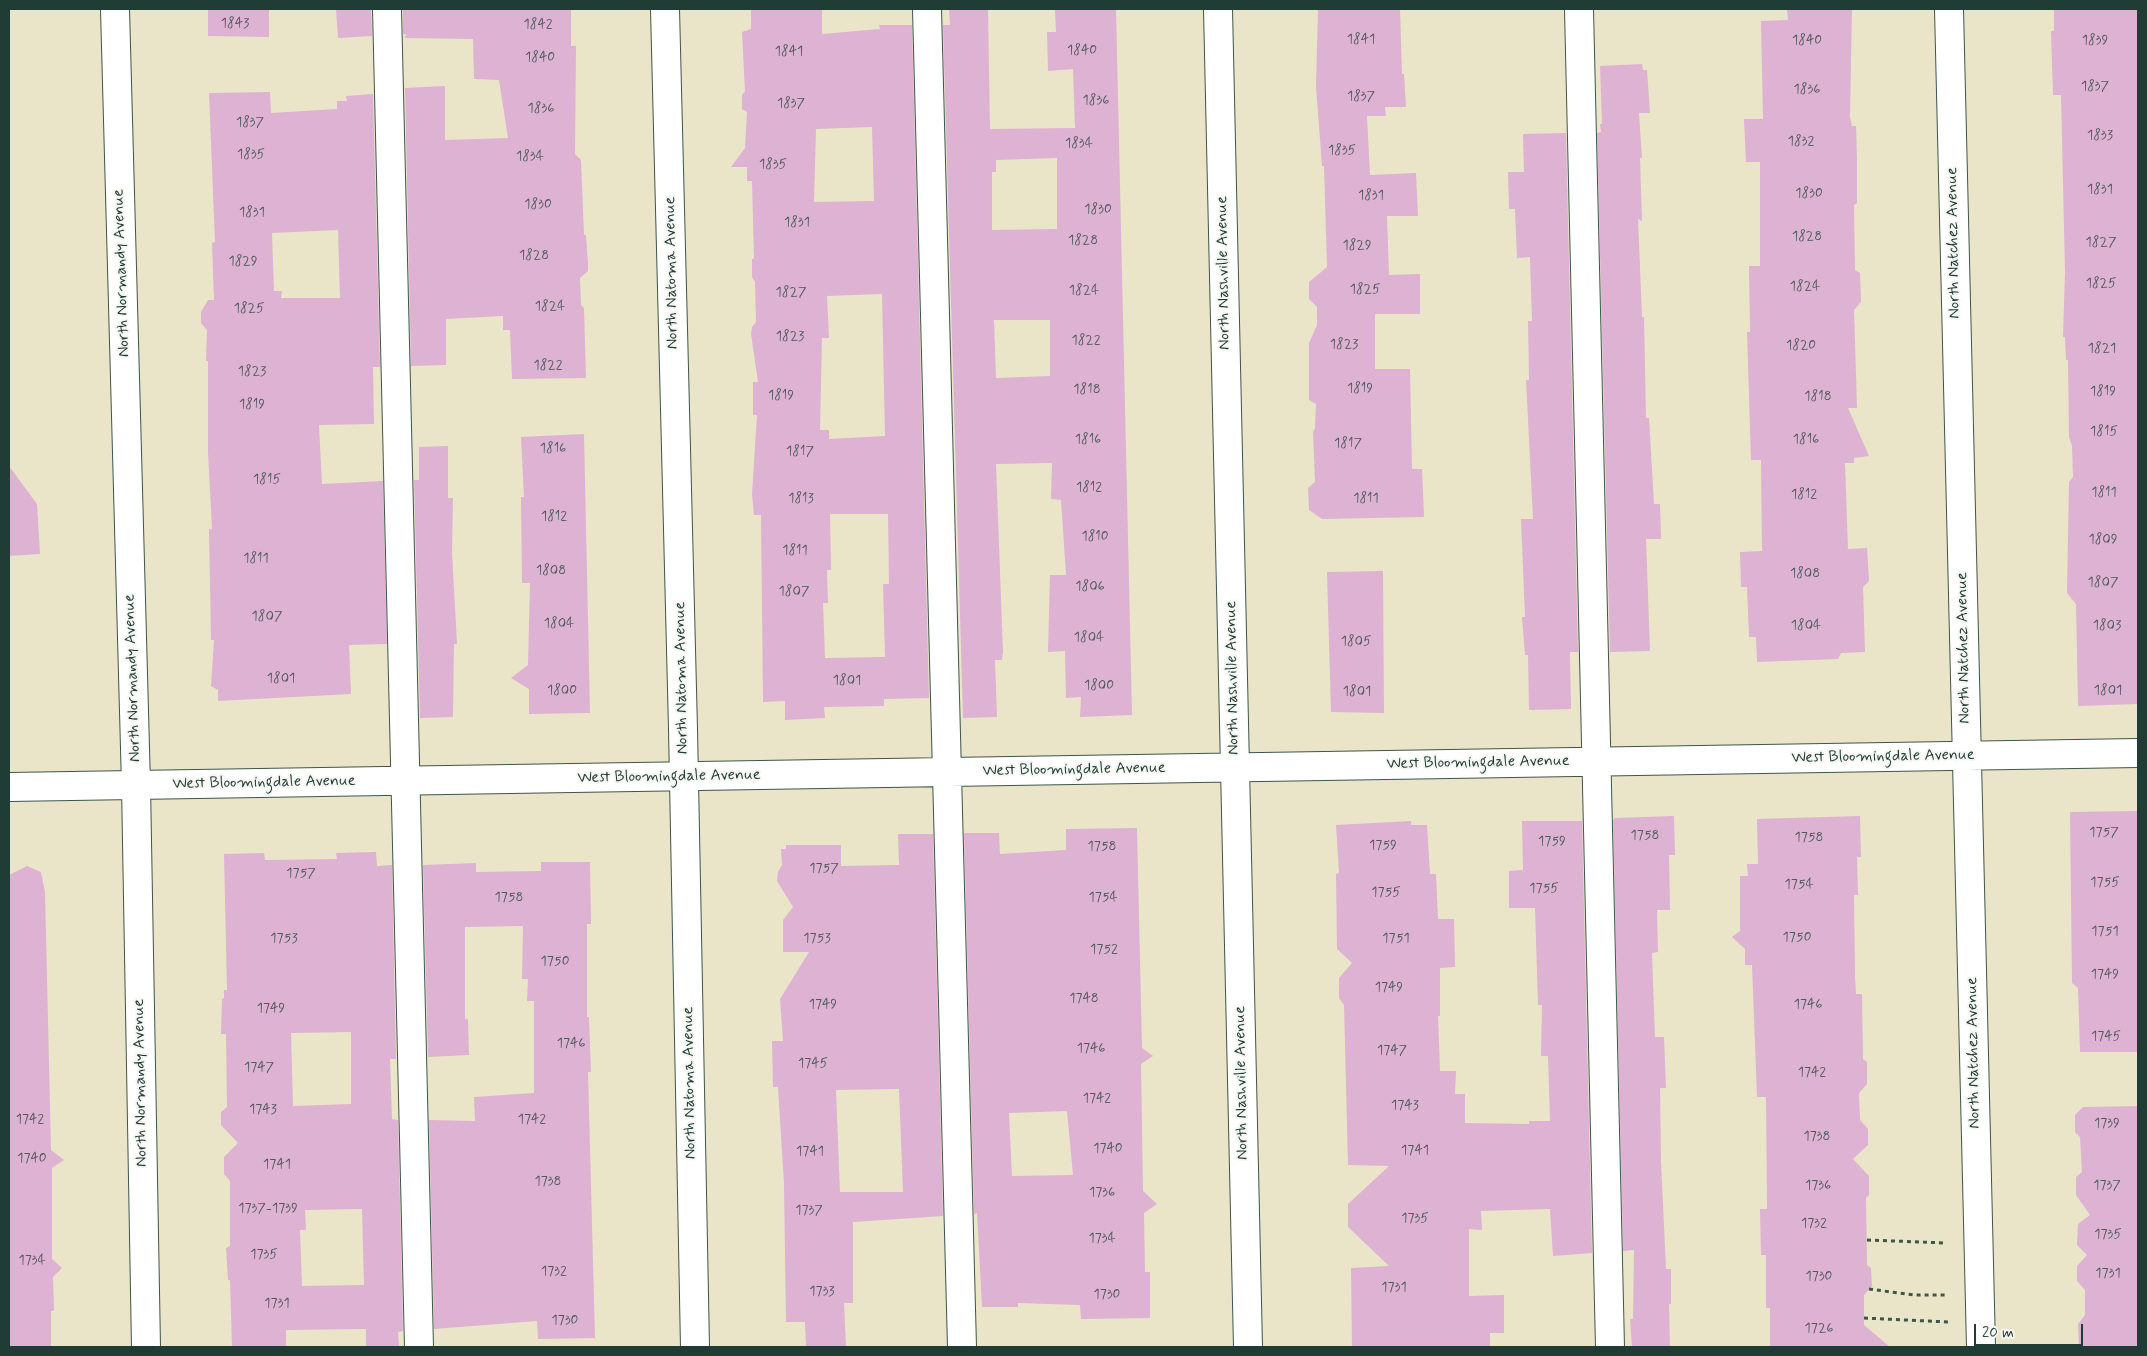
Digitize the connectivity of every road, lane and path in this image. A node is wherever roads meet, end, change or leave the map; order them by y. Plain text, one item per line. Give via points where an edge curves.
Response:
1 (115, 9) edge
2 (387, 9) edge
3 (665, 9) edge
4 (928, 9) edge
5 (1218, 9) edge
6 (1579, 9) edge
7 (1949, 9) edge
8 (2138, 753) edge
9 (1967, 756) junction
10 (1597, 762) junction
11 (1235, 767) junction
12 (947, 772) junction
13 (684, 776) junction
14 (406, 781) junction
15 (136, 785) junction
16 (9, 787) edge
17 (1867, 1240) dead end
18 (1978, 1244) junction
19 (1869, 1289) dead end
20 (1948, 1295) dead end
21 (1864, 1318) dead end
22 (1980, 1334) edge
23 (146, 1347) edge
24 (419, 1347) edge
25 (695, 1347) edge
26 (962, 1347) edge
27 (1248, 1347) edge
28 (1610, 1347) edge

1 - 15 street, North Normandy Avenue
2 - 14 street
3 - 13 street, North Natoma Avenue
4 - 12 street
5 - 11 street, North Nashville Avenue
6 - 10 street
7 - 9 street, North Natchez Avenue
8 - 9 street, West Bloomingdale Avenue
9 - 10 street, West Bloomingdale Avenue
9 - 18 street, North Natchez Avenue
10 - 11 street, West Bloomingdale Avenue
10 - 28 street
11 - 12 street, West Bloomingdale Avenue
11 - 27 street, North Nashville Avenue
12 - 13 street, West Bloomingdale Avenue
12 - 26 street
13 - 14 street, West Bloomingdale Avenue
13 - 25 street, North Natoma Avenue
14 - 15 street, West Bloomingdale Avenue
14 - 24 street
15 - 16 street, West Bloomingdale Avenue
15 - 23 street, North Normandy Avenue
17 - 18 path
18 - 22 street, North Natchez Avenue
19 - 20 path via 1914,1295
21 - 22 path via 1914,1322

